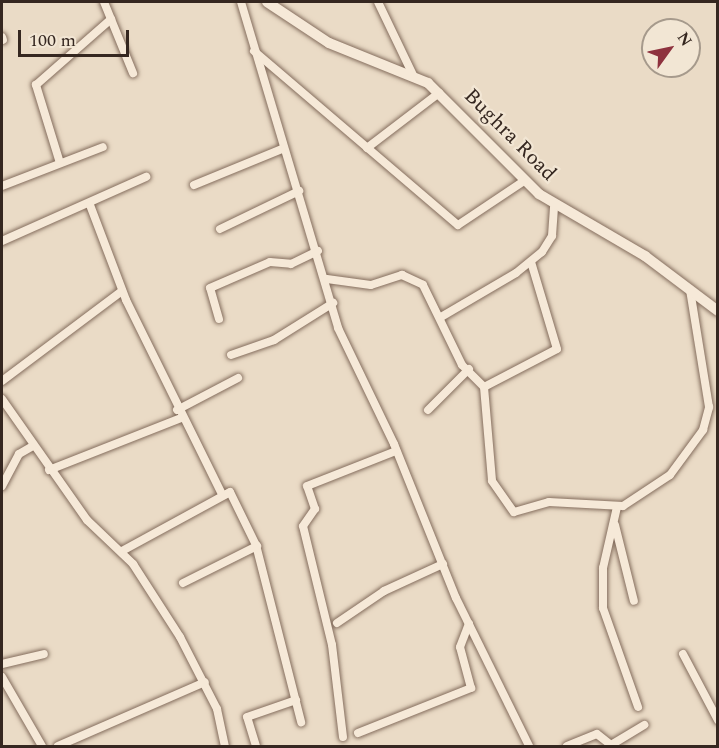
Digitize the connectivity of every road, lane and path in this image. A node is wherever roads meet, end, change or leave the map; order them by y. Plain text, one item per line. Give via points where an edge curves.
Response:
1 (104, 2) edge
2 (241, 2) edge
3 (267, 2) edge
4 (378, 2) edge
5 (111, 19) junction
6 (254, 50) junction
7 (133, 73) dead end
8 (413, 75) junction
9 (439, 93) junction
10 (104, 147) dead end
11 (284, 148) junction
12 (368, 148) junction
13 (60, 163) junction
14 (146, 177) dead end
15 (524, 181) junction
16 (194, 184) dead end
17 (2, 186) edge
18 (298, 191) junction
19 (90, 205) junction
20 (554, 205) junction
21 (220, 229) dead end
22 (2, 241) edge
23 (318, 251) junction
24 (531, 262) junction
25 (327, 279) junction
26 (689, 287) junction
27 (122, 291) junction
28 (333, 303) junction
29 (717, 311) edge
30 (441, 317) junction
31 (219, 319) dead end
32 (231, 356) dead end
33 (469, 369) junction
34 (238, 378) dead end
35 (2, 381) edge
36 (484, 387) junction
37 (2, 399) edge
38 (428, 410) dead end
39 (179, 414) junction
40 (32, 447) junction
41 (396, 451) junction
42 (49, 470) junction
43 (2, 486) edge
44 (222, 494) junction
45 (617, 507) junction
46 (615, 524) junction
47 (257, 546) junction
48 (122, 551) junction
49 (442, 564) junction
50 (183, 583) dead end
51 (634, 601) dead end
52 (337, 623) dead end
53 (469, 624) junction
54 (44, 654) dead end
55 (683, 654) dead end
56 (2, 664) edge
57 (2, 677) edge
58 (205, 682) junction
59 (296, 700) junction
60 (639, 707) dead end
61 (717, 720) edge
62 (301, 722) dead end
63 (644, 725) dead end
64 (358, 733) dead end
65 (343, 737) dead end
66 (42, 747) edge
67 (58, 747) edge
68 (225, 747) edge
69 (256, 747) edge
70 (529, 747) edge
71 (567, 747) edge

1 - 5 street
2 - 6 street
3 - 8 street, Bughra Road via 329,43
4 - 8 street
5 - 7 street
5 - 13 street via 36,85
6 - 11 street
6 - 12 street
8 - 9 street, Bughra Road
9 - 12 street
9 - 15 street, Bughra Road
10 - 13 street
11 - 16 street
11 - 18 street
12 - 15 street via 458,225
13 - 17 street
14 - 19 street
15 - 20 street, Bughra Road
18 - 21 street
18 - 23 street
19 - 22 street
19 - 27 street
20 - 24 street via 552,236
20 - 26 street, Bughra Road
23 - 25 street
23 - 31 street via 291,264 270,262 210,288
24 - 30 street
24 - 36 street via 557,349
25 - 28 street
25 - 30 street via 370,285 408,276 423,285
26 - 29 street, Bughra Road
26 - 45 street via 699,362 709,384 708,420 658,487
27 - 35 street
27 - 39 street
28 - 32 street via 274,340
28 - 41 street via 338,328
30 - 33 street
33 - 36 street
33 - 38 street
34 - 39 street
36 - 45 street via 492,481 511,511 549,502 586,507 608,501
37 - 40 street
39 - 42 street
39 - 44 street
40 - 42 street
40 - 43 street via 19,454
41 - 49 street
41 - 65 street via 307,486 315,509 303,526 332,645
42 - 48 street via 97,532
44 - 47 street via 232,494
44 - 48 street
45 - 46 street
46 - 51 street
46 - 60 street via 603,568 603,608
47 - 50 street
47 - 59 street
48 - 58 street
49 - 52 street via 384,591
49 - 53 street
53 - 64 street via 460,647 471,688
53 - 70 street
54 - 56 street
55 - 61 street
57 - 66 street
58 - 67 street
58 - 68 street
59 - 62 street
59 - 69 street via 247,717
63 - 71 street via 611,745 597,734

